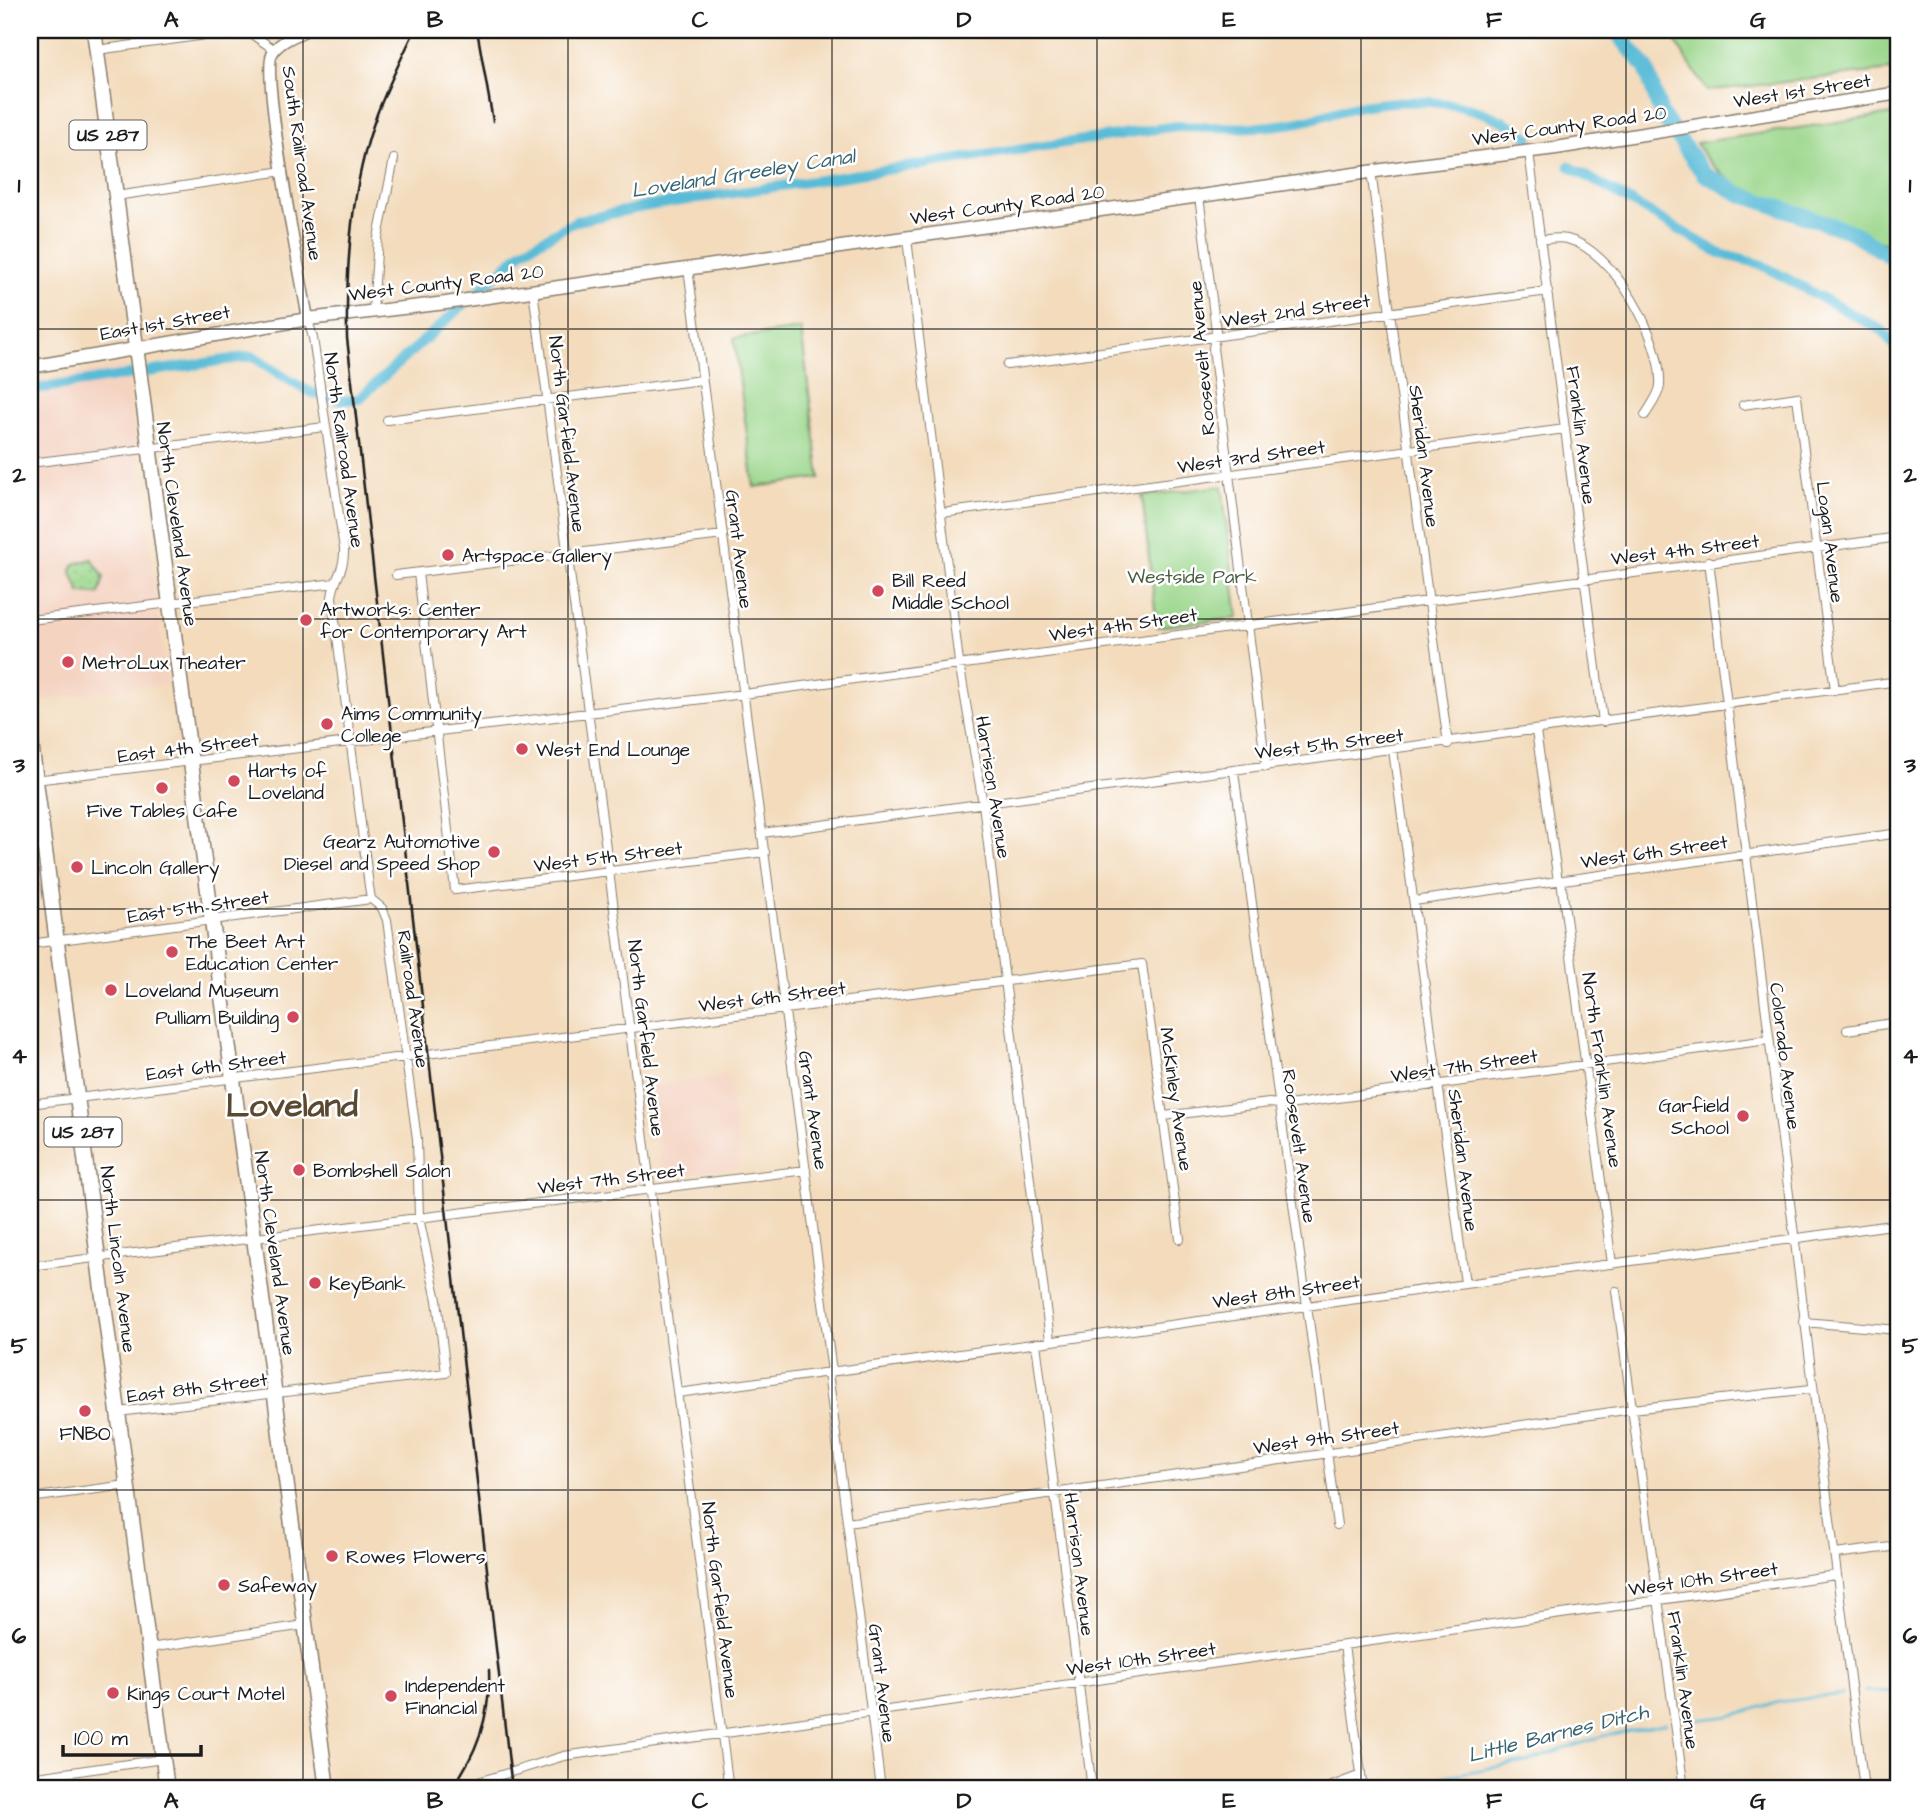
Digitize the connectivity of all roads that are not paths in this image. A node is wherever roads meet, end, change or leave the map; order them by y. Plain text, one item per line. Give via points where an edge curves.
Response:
1 (94, 30) edge
2 (307, 30) edge
3 (97, 50) junction
4 (275, 50) junction
5 (1899, 93) edge
6 (1712, 124) joint
7 (1529, 152) junction
8 (394, 159) dead end
9 (1371, 171) junction
10 (283, 172) junction
11 (116, 196) junction
12 (1199, 196) junction
13 (907, 239) junction
14 (1540, 240) junction
15 (688, 268) junction
16 (533, 290) junction
17 (1548, 291) junction
18 (373, 312) junction
19 (1390, 313) junction
20 (308, 319) junction
21 (1215, 337) junction
22 (136, 346) junction
23 (1007, 365) dead end
24 (30, 367) edge
25 (702, 380) junction
26 (548, 400) junction
27 (1743, 405) dead end
28 (1645, 415) dead end
29 (387, 420) dead end
30 (325, 427) junction
31 (1565, 429) junction
32 (148, 449) junction
33 (1408, 451) junction
34 (30, 463) edge
35 (1227, 475) junction
36 (942, 513) junction
37 (723, 535) junction
38 (1899, 537) edge
39 (1816, 548) junction
40 (568, 555) junction
41 (1709, 561) junction
42 (418, 573) junction
43 (396, 575) dead end
44 (1585, 578) junction
45 (335, 583) junction
46 (1428, 598) junction
47 (170, 603) junction
48 (30, 620) edge
49 (1247, 623) junction
50 (959, 662) junction
51 (1899, 681) edge
52 (1835, 691) junction
53 (744, 694) junction
54 (1728, 706) junction
55 (589, 713) junction
56 (1603, 722) junction
57 (1536, 731) junction
58 (438, 732) junction
59 (30, 735) edge
60 (351, 742) junction
61 (1448, 744) junction
62 (1394, 750) junction
63 (191, 763) junction
64 (1266, 767) junction
65 (1234, 772) junction
66 (33, 781) edge
67 (983, 804) junction
68 (762, 833) junction
69 (1899, 833) edge
70 (765, 852) junction
71 (1745, 853) junction
72 (610, 872) junction
73 (1560, 881) junction
74 (371, 899) junction
75 (1414, 901) junction
76 (212, 920) junction
77 (58, 941) junction
78 (30, 944) edge
79 (1142, 964) joint
80 (1004, 981) junction
81 (785, 1011) junction
82 (1899, 1022) edge
83 (631, 1030) junction
84 (1847, 1030) dead end
85 (1768, 1040) junction
86 (406, 1058) junction
87 (1586, 1065) junction
88 (233, 1079) junction
89 (1438, 1084) junction
90 (78, 1098) junction
91 (1278, 1103) junction
92 (30, 1104) edge
93 (1164, 1116) junction
94 (806, 1170) junction
95 (652, 1189) junction
96 (419, 1218) junction
97 (1899, 1224) edge
98 (254, 1238) junction
99 (1180, 1239) dead end
100 (1794, 1239) junction
101 (100, 1257) junction
102 (1612, 1264) junction
103 (30, 1266) edge
104 (1465, 1283) junction
105 (1616, 1291) dead end
106 (1305, 1304) junction
107 (1804, 1321) junction
108 (1899, 1330) edge
109 (1051, 1340) junction
110 (1036, 1343) junction
111 (830, 1372) junction
112 (1811, 1389) junction
113 (275, 1393) junction
114 (678, 1393) junction
115 (1632, 1409) junction
116 (118, 1412) junction
117 (1326, 1453) junction
118 (127, 1485) junction
119 (1056, 1491) junction
120 (30, 1498) edge
121 (846, 1523) junction
122 (1337, 1525) dead end
123 (1899, 1546) edge
124 (1835, 1554) junction
125 (1836, 1575) junction
126 (1657, 1601) junction
127 (305, 1625) junction
128 (1344, 1645) junction
129 (149, 1648) junction
130 (1079, 1683) junction
131 (871, 1712) junction
132 (722, 1734) junction
133 (163, 1759) junction
134 (1361, 1775) junction
135 (30, 1778) edge
136 (466, 1788) edge
137 (167, 1789) edge
138 (327, 1789) edge
139 (455, 1789) edge
140 (729, 1789) edge
141 (881, 1789) edge
142 (1092, 1789) edge
143 (1324, 1789) edge
144 (1363, 1789) edge
145 (1684, 1789) edge
146 (1861, 1789) edge

1 - 3 highway, US 287
2 - 4 street, South Railroad Avenue
3 - 4 street via 235,31 250,33
3 - 11 highway, US 287
4 - 10 street, South Railroad Avenue via 269,63
5 - 6 main road, West 1st Street
6 - 7 main road, West County Road 20
7 - 9 main road, West County Road 20
7 - 14 street, Franklin Avenue
8 - 18 street via 378,238
9 - 12 main road, West County Road 20
9 - 19 street, Sheridan Avenue
10 - 11 street
10 - 20 street, South Railroad Avenue
11 - 22 highway, US 287
12 - 13 main road, West County Road 20
12 - 21 street, Roosevelt Avenue
13 - 15 main road, West County Road 20
13 - 36 street, Harrison Avenue
14 - 17 street, Franklin Avenue
14 - 28 street via 1567,239 1582,246 1627,290 1655,346 1660,388
15 - 16 main road, West County Road 20
15 - 25 street, Grant Avenue
16 - 18 main road, West County Road 20
16 - 26 street, North Garfield Avenue
17 - 19 street, West 2nd Street
17 - 31 street, Franklin Avenue
18 - 20 main road, West County Road 20
19 - 21 street, West 2nd Street
19 - 33 street, Sheridan Avenue
20 - 22 main road, East 1st Street
20 - 30 street, North Railroad Avenue
21 - 23 street, West 2nd Street
21 - 35 street, Roosevelt Avenue
22 - 24 main road, East 1st Street
22 - 32 highway, North Cleveland Avenue / US 287
25 - 26 street
25 - 37 street, Grant Avenue
26 - 29 street
26 - 40 street, North Garfield Avenue
27 - 39 street, Logan Avenue via 1797,397
30 - 32 street
30 - 45 street, North Railroad Avenue via 345,563
31 - 33 street, West 3rd Street
31 - 44 street, Franklin Avenue
32 - 34 street
32 - 47 highway, North Cleveland Avenue / US 287
33 - 35 street, West 3rd Street
33 - 46 street, Sheridan Avenue
35 - 36 street, West 3rd Street
35 - 49 street, Roosevelt Avenue
36 - 50 street, Harrison Avenue
37 - 40 street
37 - 53 street, Grant Avenue
38 - 39 street, West 4th Street
39 - 41 street, West 4th Street
39 - 52 street, Logan Avenue
40 - 42 street
40 - 55 street, North Garfield Avenue
41 - 44 street, West 4th Street
41 - 54 street, Colorado Avenue
42 - 43 street
42 - 58 street
44 - 46 street, West 4th Street
44 - 56 street, Franklin Avenue
45 - 47 street
45 - 60 street, Railroad Avenue via 332,597
46 - 49 street, West 4th Street
46 - 61 street, Sheridan Avenue
47 - 48 street
47 - 63 highway, North Cleveland Avenue / US 287
49 - 50 street, West 4th Street
49 - 64 street, Roosevelt Avenue
50 - 53 street, West 4th Street
50 - 67 street, Harrison Avenue
51 - 52 street, West 5th Street
52 - 54 street, West 5th Street
53 - 55 street, West 4th Street
53 - 68 street, Grant Avenue
54 - 56 street, West 5th Street
54 - 71 street, Colorado Avenue
55 - 58 street, West 4th Street
55 - 72 street, North Garfield Avenue
56 - 57 street, West 5th Street
57 - 61 street, West 5th Street
57 - 73 street, North Franklin Avenue
58 - 60 street, West 4th Street
58 - 72 street, West 5th Street via 455,890
59 - 66 highway, North Lincoln Avenue / US 287
60 - 63 street, East 4th Street
60 - 74 street, Railroad Avenue
61 - 62 street, West 5th Street
62 - 64 street, West 5th Street
62 - 75 street, Sheridan Avenue
63 - 66 street, East 4th Street
63 - 76 highway, North Cleveland Avenue / US 287
64 - 65 street, West 5th Street
65 - 67 street, West 5th Street
65 - 91 street, Roosevelt Avenue
66 - 77 highway, North Lincoln Avenue / US 287
67 - 68 street, West 5th Street
67 - 80 street, Harrison Avenue
68 - 70 street, Grant Avenue
69 - 71 street, West 6th Street
70 - 72 street, West 5th Street
70 - 81 street, Grant Avenue
71 - 73 street, West 6th Street
71 - 85 street, Colorado Avenue
72 - 83 street, North Garfield Avenue
73 - 75 street, West 6th Street
73 - 87 street, North Franklin Avenue
74 - 76 street, East 5th Street
74 - 86 street, Railroad Avenue via 387,920
75 - 89 street, Sheridan Avenue
76 - 77 street, East 5th Street
76 - 88 highway, North Cleveland Avenue / US 287
77 - 78 street, East 5th Street
77 - 90 highway, North Lincoln Avenue / US 287
79 - 80 street, West 6th Street
79 - 93 street, McKinley Avenue
80 - 81 street, West 6th Street
80 - 109 street, Harrison Avenue
81 - 83 street, West 6th Street
81 - 94 street, Grant Avenue
82 - 84 street
83 - 86 street, West 6th Street
83 - 95 street, North Garfield Avenue
85 - 87 street, West 7th Street
85 - 100 street, Colorado Avenue
86 - 88 street, East 6th Street
86 - 96 street, Railroad Avenue via 417,1139
87 - 89 street, West 7th Street
87 - 102 street, North Franklin Avenue
88 - 90 street, East 6th Street
88 - 98 highway, North Cleveland Avenue / US 287
89 - 91 street, West 7th Street
89 - 104 street, Sheridan Avenue
90 - 92 street, East 6th Street
90 - 101 highway, North Lincoln Avenue / US 287
91 - 93 street, West 7th Street
91 - 106 street, Roosevelt Avenue
93 - 99 street, McKinley Avenue
94 - 95 street, West 7th Street
94 - 111 street, Grant Avenue
95 - 96 street, West 7th Street
95 - 114 street, North Garfield Avenue
96 - 98 street, West 7th Street
96 - 113 street, East 8th Street via 438,1300 446,1373
97 - 100 street, West 8th Street
98 - 101 street, West 7th Street
98 - 113 highway, North Cleveland Avenue / US 287
100 - 102 street, West 8th Street
100 - 107 street, Colorado Avenue
101 - 103 street, West 7th Street
101 - 116 highway, North Lincoln Avenue / US 287
102 - 104 street, West 8th Street
104 - 106 street, West 8th Street
105 - 115 street
106 - 109 street, West 8th Street
106 - 117 street, Roosevelt Avenue
107 - 108 street
107 - 112 street, Colorado Avenue
109 - 110 street, West 8th Street
110 - 111 street, West 8th Street
110 - 119 street, Harrison Avenue
111 - 114 street, West 8th Street
111 - 121 street, Grant Avenue
112 - 115 street, West 9th Street
112 - 124 street, Colorado Avenue
113 - 116 street, East 8th Street
113 - 127 highway, North Cleveland Avenue / US 287
114 - 132 street, North Garfield Avenue
115 - 117 street, West 9th Street
115 - 126 street, Franklin Avenue
116 - 118 highway, North Lincoln Avenue / US 287
117 - 119 street, West 9th Street
117 - 122 street, Roosevelt Avenue
118 - 120 street
118 - 129 highway, North Lincoln Avenue / US 287
119 - 121 street, West 9th Street
119 - 130 street, Harrison Avenue
121 - 131 street, Grant Avenue
123 - 124 street
124 - 125 street, Colorado Avenue
125 - 126 street, West 10th Street
125 - 146 street
126 - 128 street, West 10th Street
126 - 145 street, Franklin Avenue
127 - 129 street
127 - 138 highway, North Cleveland Avenue / US 287
128 - 130 street, West 10th Street
128 - 134 street
129 - 133 highway, North Lincoln Avenue / US 287
130 - 131 street, West 10th Street
130 - 142 street, Harrison Avenue
131 - 132 street, West 10th Street
131 - 141 street, Grant Avenue
132 - 136 street, West 10th Street via 565,1756
132 - 140 street, North Garfield Avenue
133 - 135 street
133 - 137 highway, North Lincoln Avenue / US 287
134 - 143 street
134 - 144 street
136 - 139 street, West 10th Street

